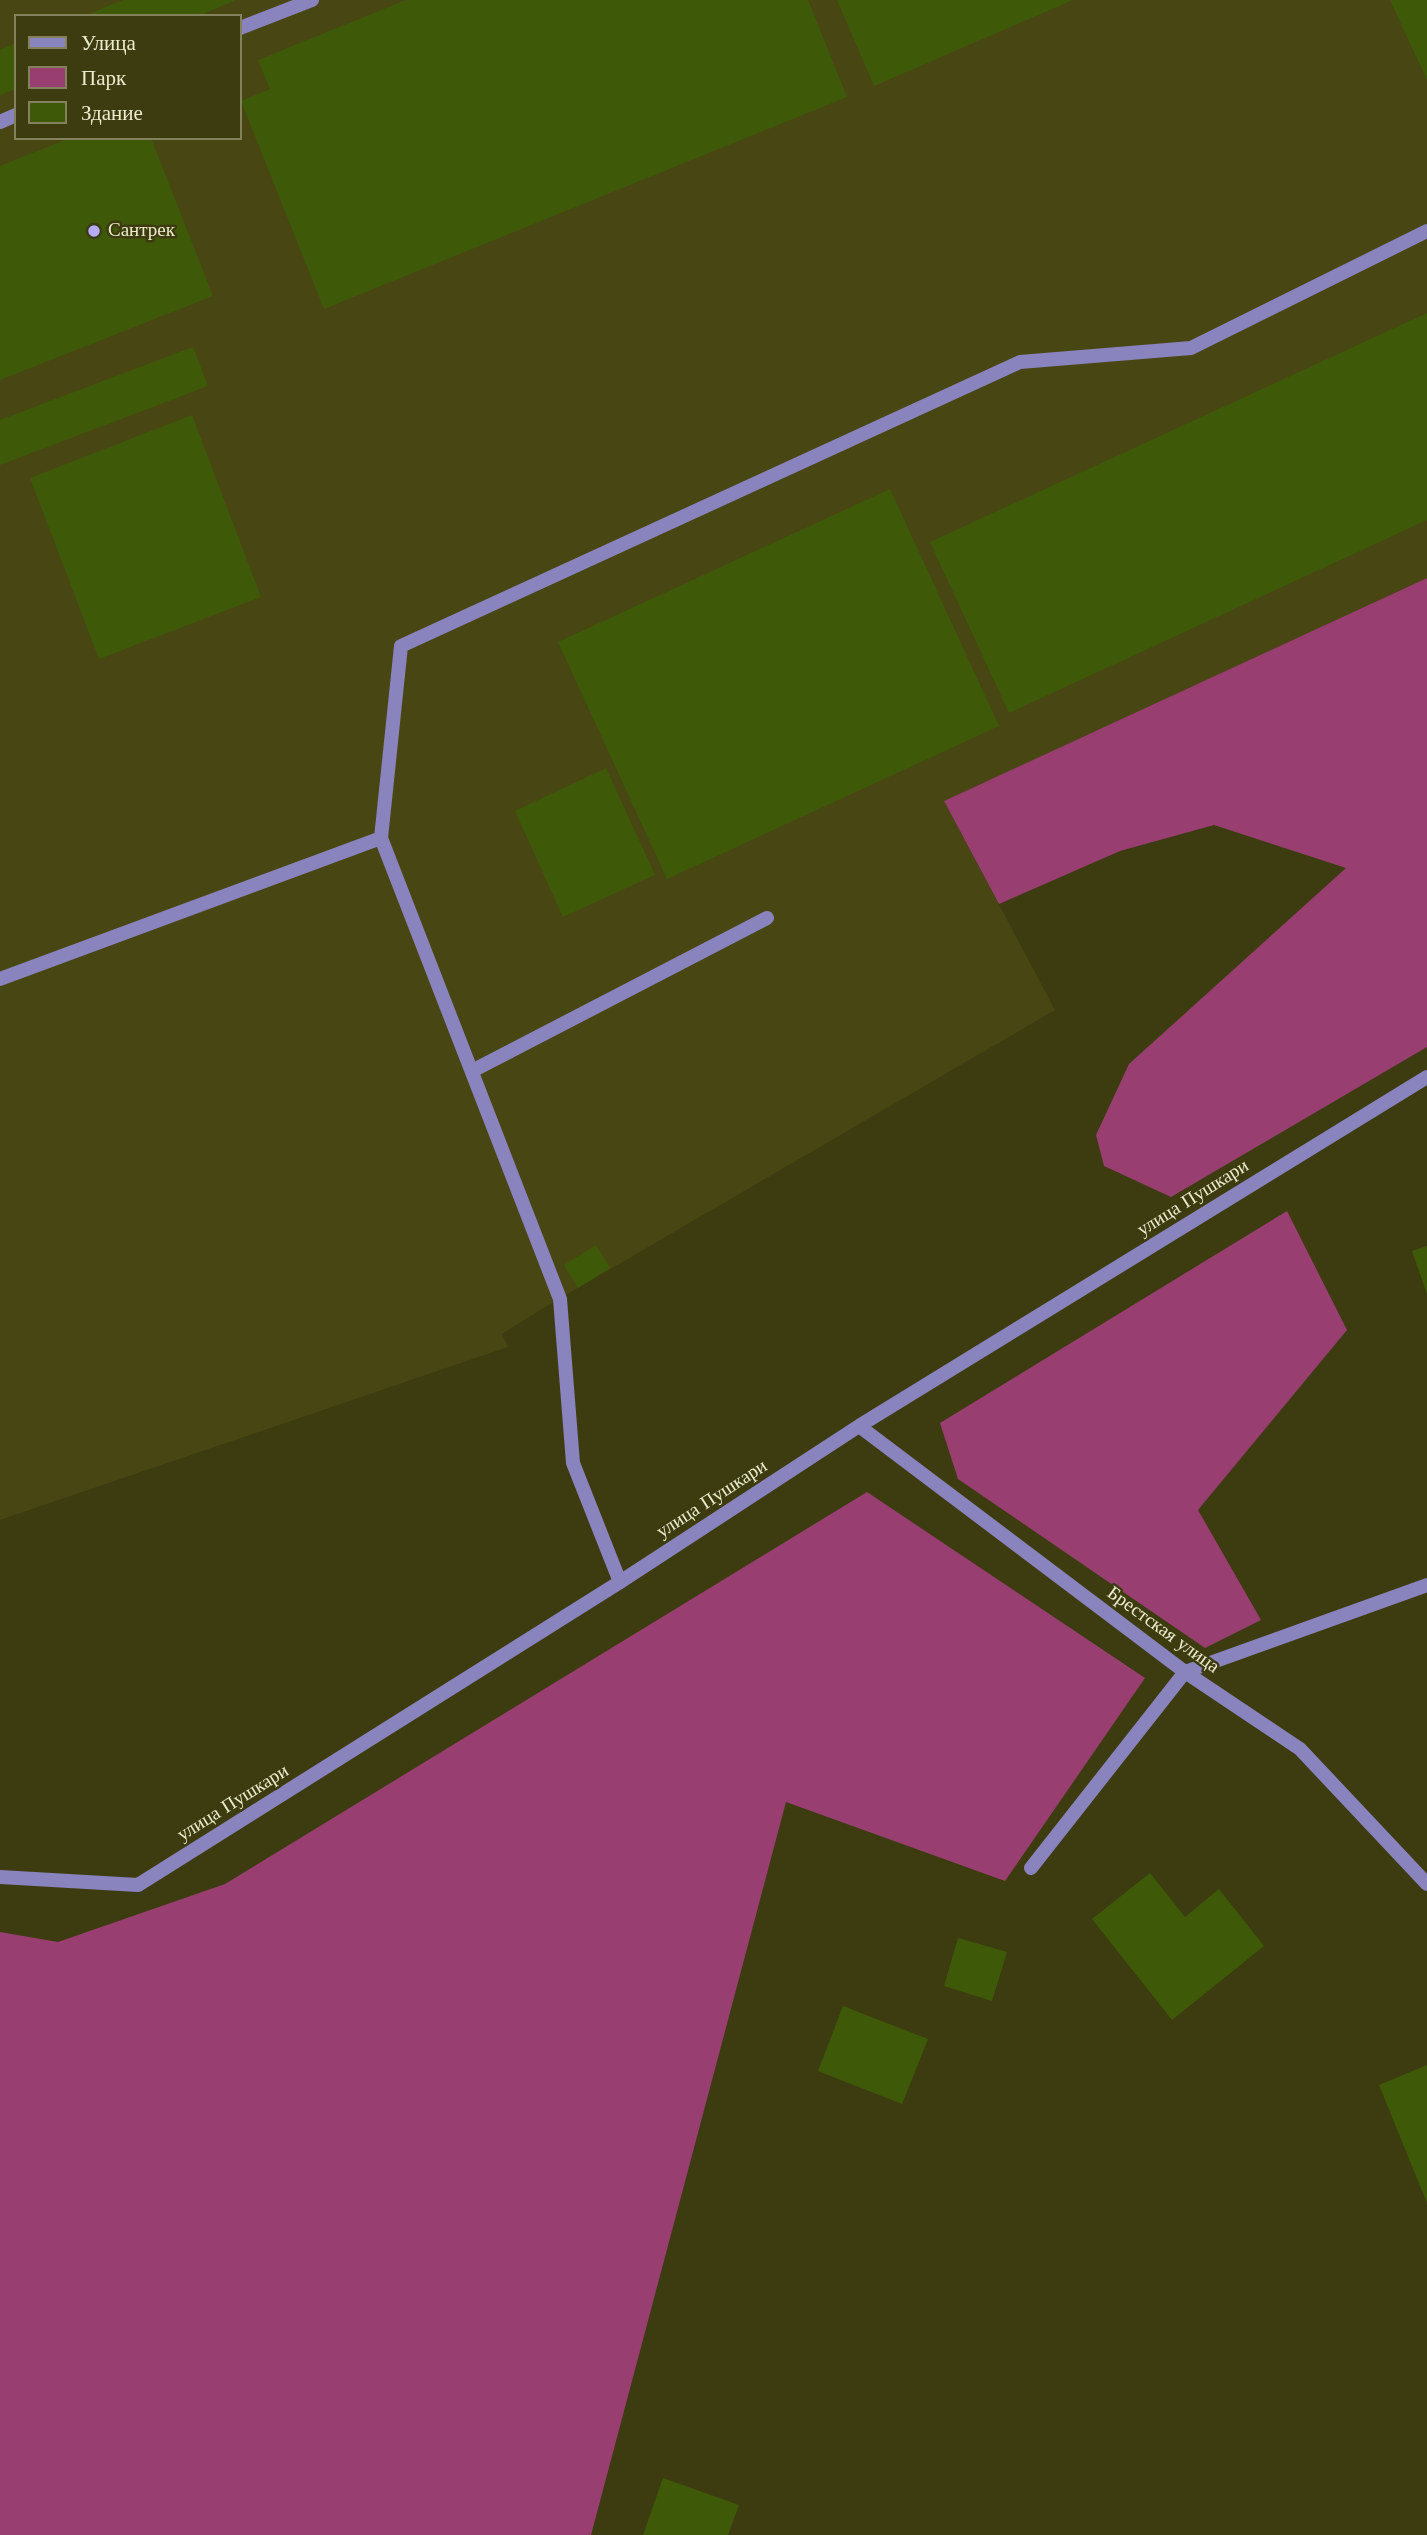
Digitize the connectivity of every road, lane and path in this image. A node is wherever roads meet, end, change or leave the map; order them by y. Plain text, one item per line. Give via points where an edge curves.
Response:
1 (312, 0) edge
2 (242, 27) edge
3 (1427, 231) edge
4 (381, 838) junction
5 (767, 918) dead end
6 (0, 979) edge
7 (472, 1071) junction
8 (1427, 1077) edge
9 (859, 1426) junction
10 (621, 1582) junction
11 (1427, 1586) edge
12 (1185, 1672) junction
13 (1031, 1868) dead end
14 (0, 1877) edge
15 (1427, 1884) edge

1 - 2 street
3 - 4 street via 1191,348 1020,362 401,646
4 - 6 street
4 - 7 street
5 - 7 street
7 - 10 street via 560,1299 573,1463
8 - 9 street, улица Пушкари
9 - 10 street, улица Пушкари
9 - 12 street, Брестская улица
10 - 14 street, улица Пушкари via 138,1885
11 - 12 street
12 - 13 street
12 - 15 street, Брестская улица via 1300,1749

